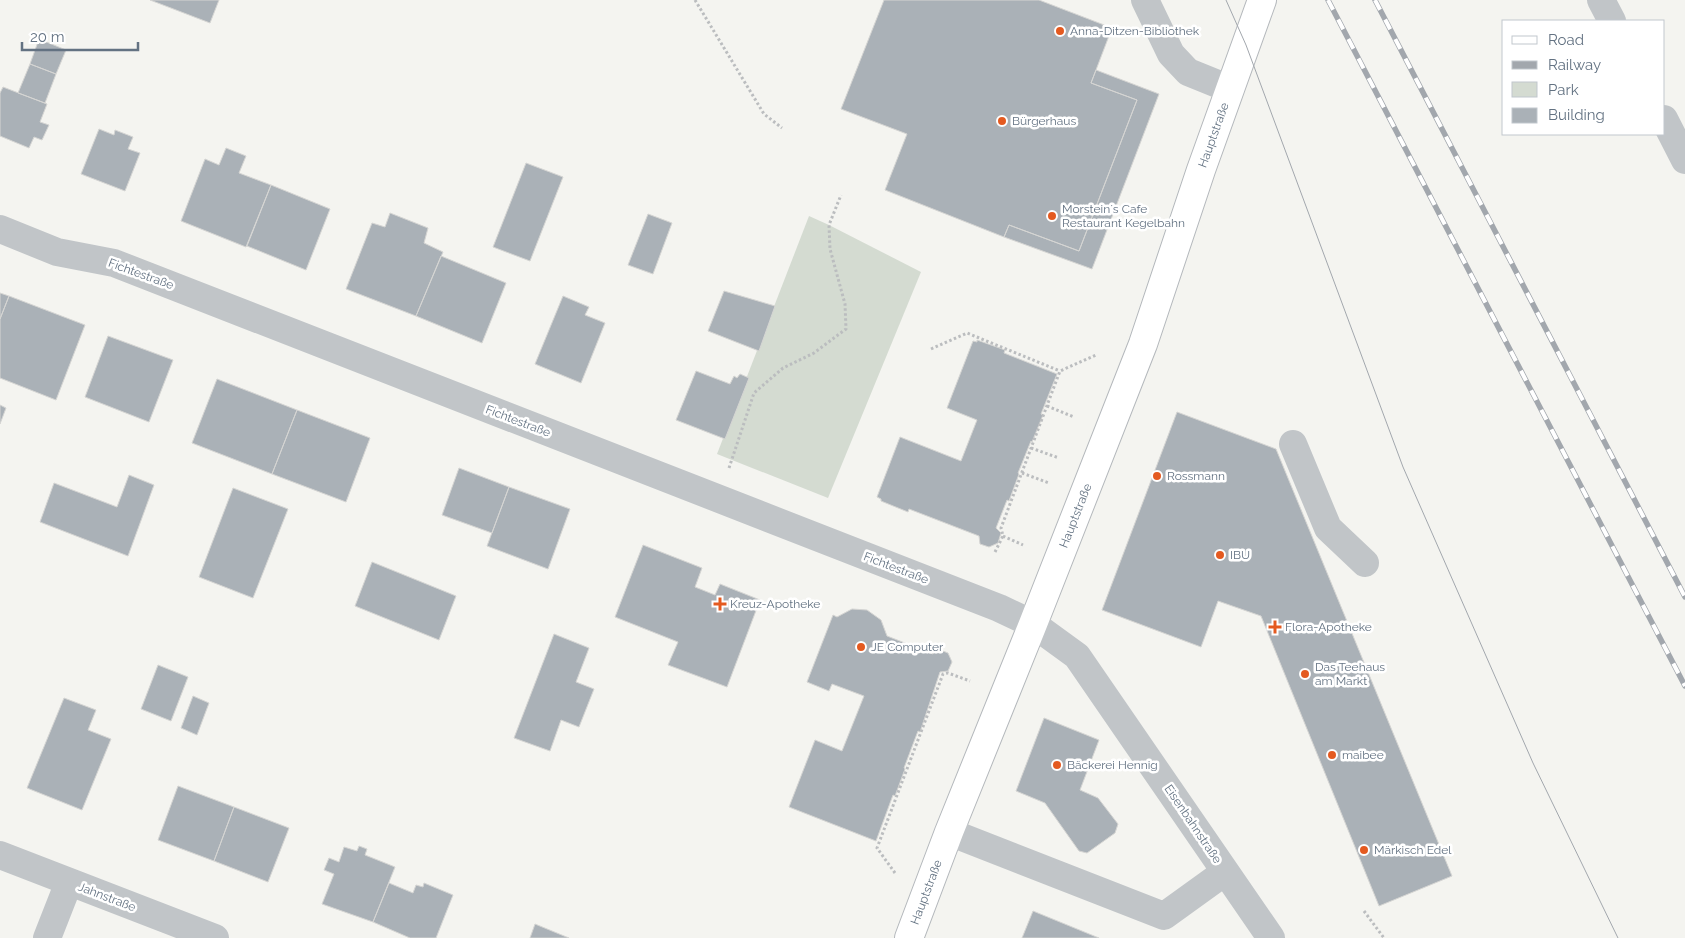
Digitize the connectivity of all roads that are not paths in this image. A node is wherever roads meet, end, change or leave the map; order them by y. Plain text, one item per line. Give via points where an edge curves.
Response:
1 (1145, 0) edge
2 (1262, 0) edge
3 (1601, 0) edge
4 (1611, 20) edge
5 (1230, 89) junction
6 (1665, 121) edge
7 (1685, 160) edge
8 (0, 229) edge
9 (1293, 444) dead end
10 (1364, 563) dead end
11 (1033, 624) junction
12 (949, 832) junction
13 (0, 855) edge
14 (1226, 872) junction
15 (69, 882) junction
16 (47, 938) edge
17 (215, 938) edge
18 (909, 938) edge
19 (1271, 938) edge

1 - 5 street via 1171,54 1188,72
2 - 5 main road, Hauptstraße
3 - 4 street
5 - 11 main road, Hauptstraße via 1143,344
6 - 7 street
8 - 11 street, Fichtestraße via 57,252 114,263
9 - 10 street via 1328,528
11 - 12 main road, Hauptstraße
11 - 14 street, Eisenbahnstraße via 1077,656
12 - 14 street via 1164,916
12 - 18 main road, Hauptstraße
13 - 15 street, Jahnstraße
14 - 19 street, Eisenbahnstraße
15 - 16 street
15 - 17 street, Jahnstraße

